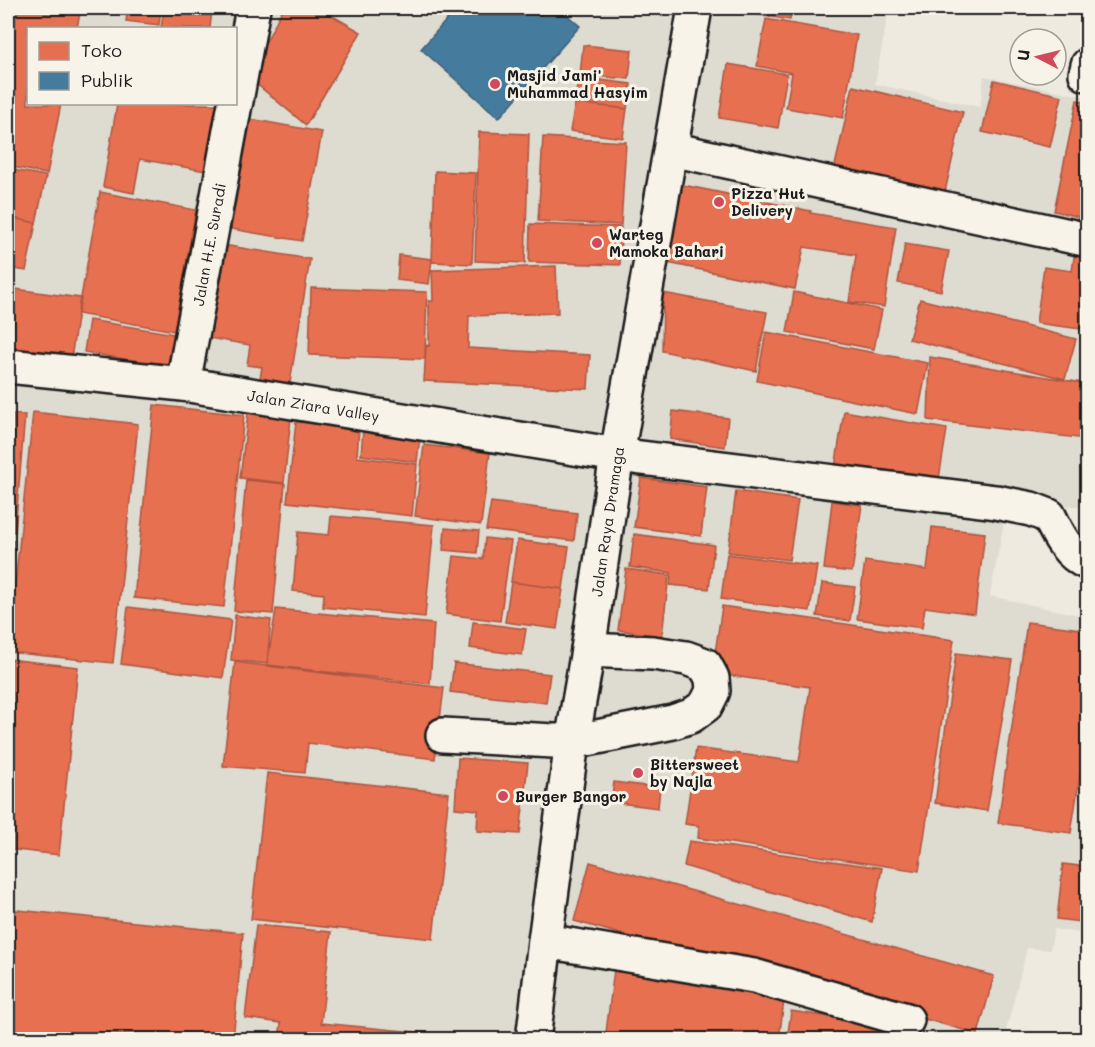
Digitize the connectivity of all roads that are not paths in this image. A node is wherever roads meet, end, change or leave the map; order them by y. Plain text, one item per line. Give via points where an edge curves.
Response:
1 (253, 8) edge
2 (695, 8) edge
3 (237, 92) edge
4 (234, 105) edge
5 (671, 149) junction
6 (1088, 240) edge
7 (8, 366) edge
8 (183, 384) junction
9 (617, 455) junction
10 (1088, 564) edge
11 (588, 650) junction
12 (443, 735) dead end
13 (572, 742) junction
14 (545, 941) junction
15 (907, 1020) dead end
16 (533, 1040) edge

1 - 3 main road, Jalan H.E. Suradi
2 - 5 main road, Jalan Raya Dramaga
4 - 8 main road, Jalan H.E. Suradi
5 - 6 main road
5 - 9 main road, Jalan Raya Dramaga
7 - 8 main road, Jalan Ziara Valley
8 - 9 main road, Jalan Ziara Valley
9 - 10 main road, Jalan Ziara Valley via 1031,509 1048,516 1077,559
9 - 11 main road, Jalan Raya Dramaga
11 - 13 main road, Jalan Raya Dramaga
11 - 13 main road via 686,658 705,665 712,678 712,691 706,705 691,717
12 - 13 main road
13 - 14 main road, Jalan Raya Dramaga
14 - 15 main road via 754,976
14 - 16 main road, Jalan Raya Dramaga

